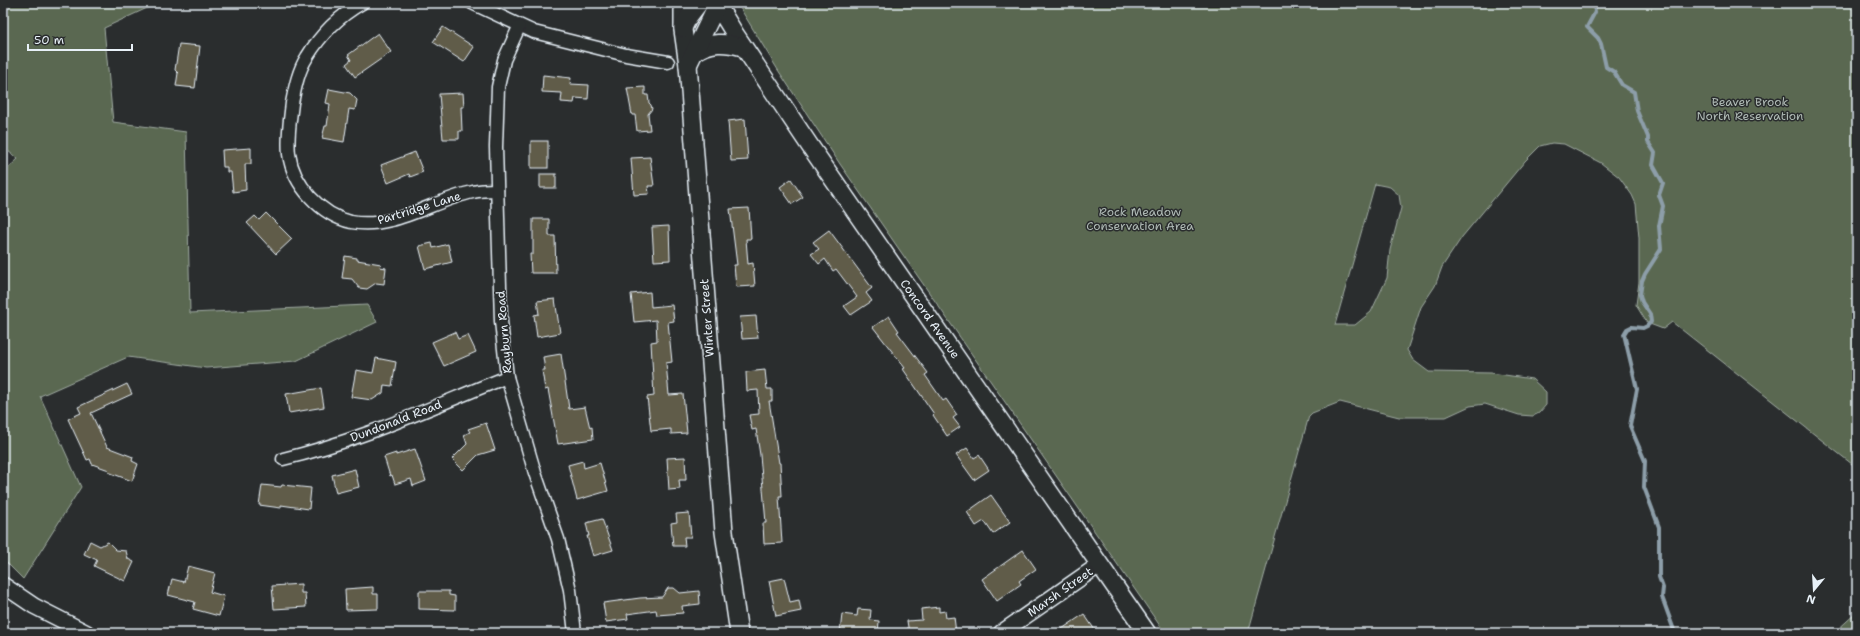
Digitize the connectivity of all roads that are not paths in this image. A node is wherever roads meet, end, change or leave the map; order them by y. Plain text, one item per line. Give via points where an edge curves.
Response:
1 (362, 3) edge
2 (472, 3) edge
3 (683, 3) edge
4 (699, 3) edge
5 (717, 4) edge
6 (519, 27) junction
7 (683, 30) junction
8 (743, 47) junction
9 (691, 58) junction
10 (668, 62) dead end
11 (497, 190) junction
12 (507, 377) junction
13 (283, 459) dead end
14 (1099, 565) junction
15 (3, 585) edge
16 (87, 633) edge
17 (575, 633) edge
18 (739, 633) edge
19 (1001, 633) edge
20 (1146, 633) edge

1 - 11 street, Partridge Lane via 330,27 306,58 299,74 288,143 292,168 304,189 330,214 359,223 383,222 474,192
2 - 6 street
3 - 7 main road, Winter Street
4 - 7 main road
5 - 8 main road, Concord Avenue
5 - 9 main road
6 - 10 street via 626,55
6 - 11 street, Rayburn Road via 504,60 498,87
7 - 9 main road, Winter Street
8 - 9 main road via 714,43 704,46
8 - 14 main road, Concord Avenue
9 - 18 main road, Winter Street via 724,532
11 - 12 street, Rayburn Road via 501,314
12 - 13 street, Dundonald Road via 392,424 312,452
12 - 17 street, Rayburn Road via 535,473 558,539 570,590
14 - 19 street, Marsh Street
14 - 20 main road, Concord Avenue
15 - 16 street via 34,606

